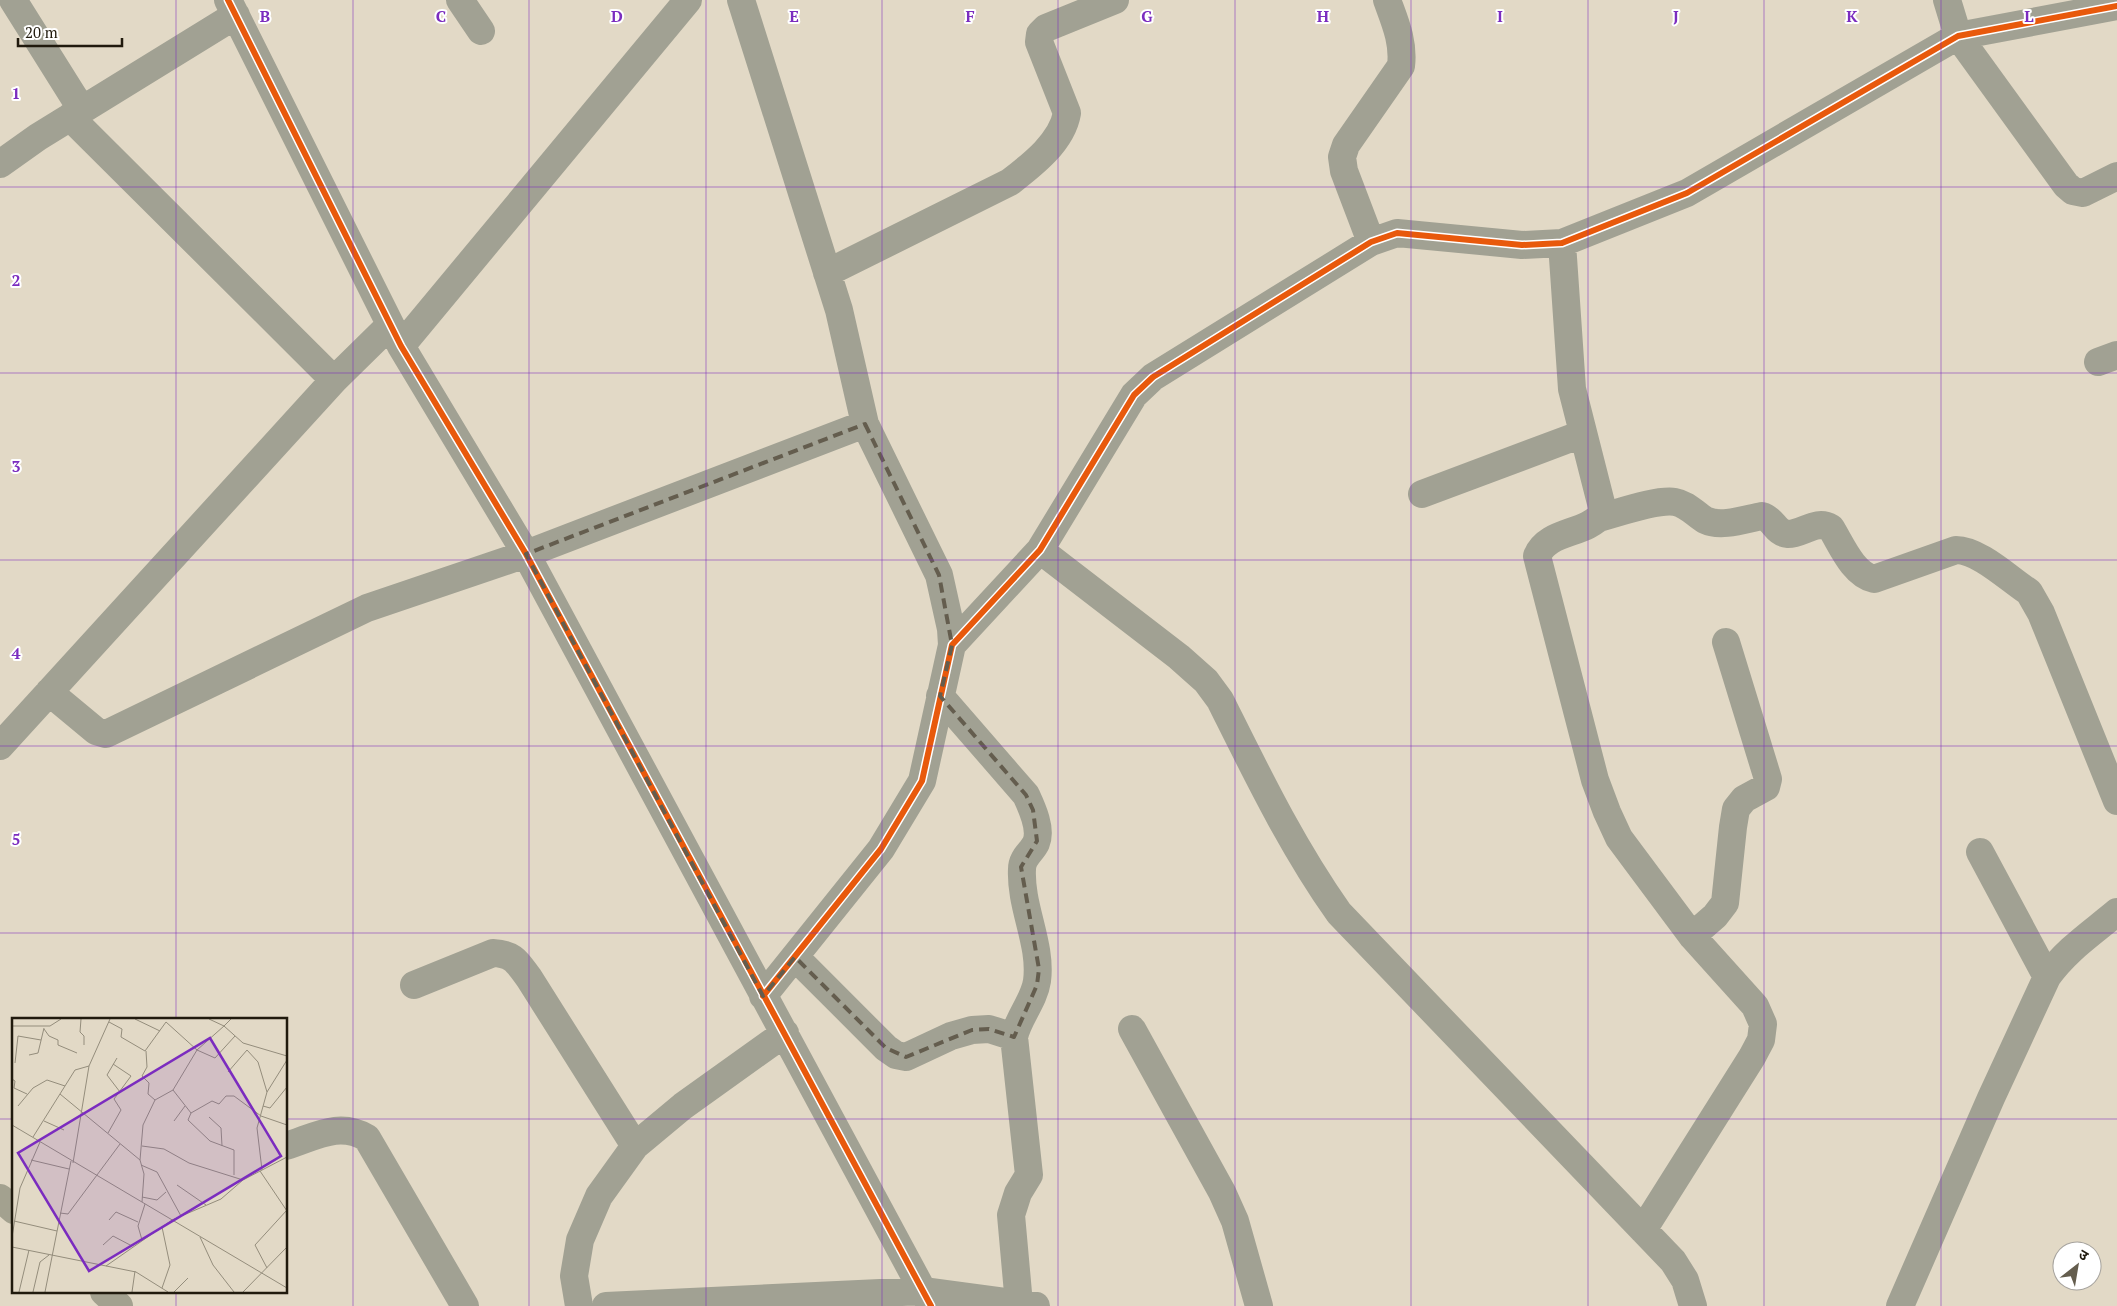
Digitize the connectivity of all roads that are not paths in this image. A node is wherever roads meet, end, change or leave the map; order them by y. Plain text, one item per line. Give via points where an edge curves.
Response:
1 (13, 0) edge
2 (460, 0) edge
3 (688, 0) edge
4 (741, 0) edge
5 (1115, 0) edge
6 (1387, 0) edge
7 (1946, 0) edge
8 (2117, 6) edge
9 (232, 7) edge
10 (482, 31) dead end
11 (1958, 36) junction
12 (76, 113) junction
13 (0, 164) edge
14 (2117, 176) edge
15 (1371, 242) junction
16 (1562, 242) junction
17 (827, 273) junction
18 (395, 335) junction
19 (334, 380) junction
20 (865, 424) junction
21 (1582, 434) junction
22 (1422, 494) dead end
23 (1599, 518) junction
24 (1040, 550) junction
25 (526, 554) junction
26 (1726, 642) dead end
27 (952, 645) junction
28 (49, 692) junction
29 (940, 696) junction
30 (0, 746) edge
31 (2117, 801) edge
32 (1980, 852) dead end
33 (2117, 912) edge
34 (1692, 936) junction
35 (794, 957) junction
36 (2047, 977) junction
37 (414, 985) dead end
38 (763, 996) junction
39 (1132, 1028) dead end
40 (785, 1034) junction
41 (1014, 1037) junction
42 (288, 1145) edge
43 (635, 1146) junction
44 (0, 1198) edge
45 (12, 1208) edge
46 (1643, 1230) junction
47 (106, 1294) edge
48 (927, 1299) edge
49 (806, 1301) edge
50 (1028, 1305) edge
51 (118, 1306) edge
52 (465, 1306) edge
53 (579, 1306) edge
54 (606, 1306) edge
55 (1259, 1306) edge
56 (1693, 1306) edge
57 (1900, 1306) edge

1 - 12 street
2 - 10 street
3 - 18 street
4 - 17 street
5 - 17 street via 1046,28 1040,34 1039,42 1067,113 1065,124 1030,167 1010,182
6 - 15 street via 1400,36 1401,66 1346,145 1342,157 1344,171
7 - 11 street
8 - 11 street
9 - 12 street
9 - 18 street
11 - 14 street via 2066,185 2083,193
11 - 16 street via 1687,193
12 - 13 street
12 - 19 street
15 - 16 street via 1397,233 1522,244
15 - 24 street via 1153,376 1134,395
16 - 21 street via 1570,374
17 - 20 street via 839,310
18 - 19 street
18 - 25 street
19 - 28 street
20 - 25 street
20 - 27 street via 939,574
21 - 22 street
21 - 23 street via 1602,507
23 - 31 street via 1665,501 1682,504 1713,523 1762,516 1769,518 1777,530 1790,534 1826,525 1859,572 1874,579 1956,550 1975,554 2029,592 2034,600
23 - 34 street via 1546,542 1537,556 1595,780 1607,812 1619,838
24 - 27 street
24 - 46 street via 1206,680 1220,700 1286,830 1339,913
25 - 28 street via 367,608 106,734 96,731
25 - 38 street
26 - 34 street via 1768,779 1766,788 1744,799 1736,809 1725,903 1716,916
27 - 29 street
28 - 30 street
29 - 35 street via 922,780 881,849
29 - 41 street via 1026,795 1033,810 1037,842 1025,857 1022,887 1039,969 1037,985
32 - 36 street
33 - 36 street via 2073,946
34 - 46 street via 1754,1006 1763,1024 1761,1040
35 - 38 street
35 - 41 street via 896,1055 906,1057 972,1030 989,1029
36 - 57 street
37 - 43 street via 493,953 506,954 517,961
38 - 40 street
39 - 55 street via 1222,1192
40 - 43 street via 683,1106
40 - 48 street
41 - 50 street via 1029,1175 1018,1193 1011,1215
42 - 52 street via 339,1129 356,1131 367,1138
43 - 53 street via 599,1196 580,1240 574,1276
44 - 45 main road
46 - 56 street via 1673,1261 1685,1280
47 - 51 main road
48 - 49 street
48 - 50 street
49 - 54 street

